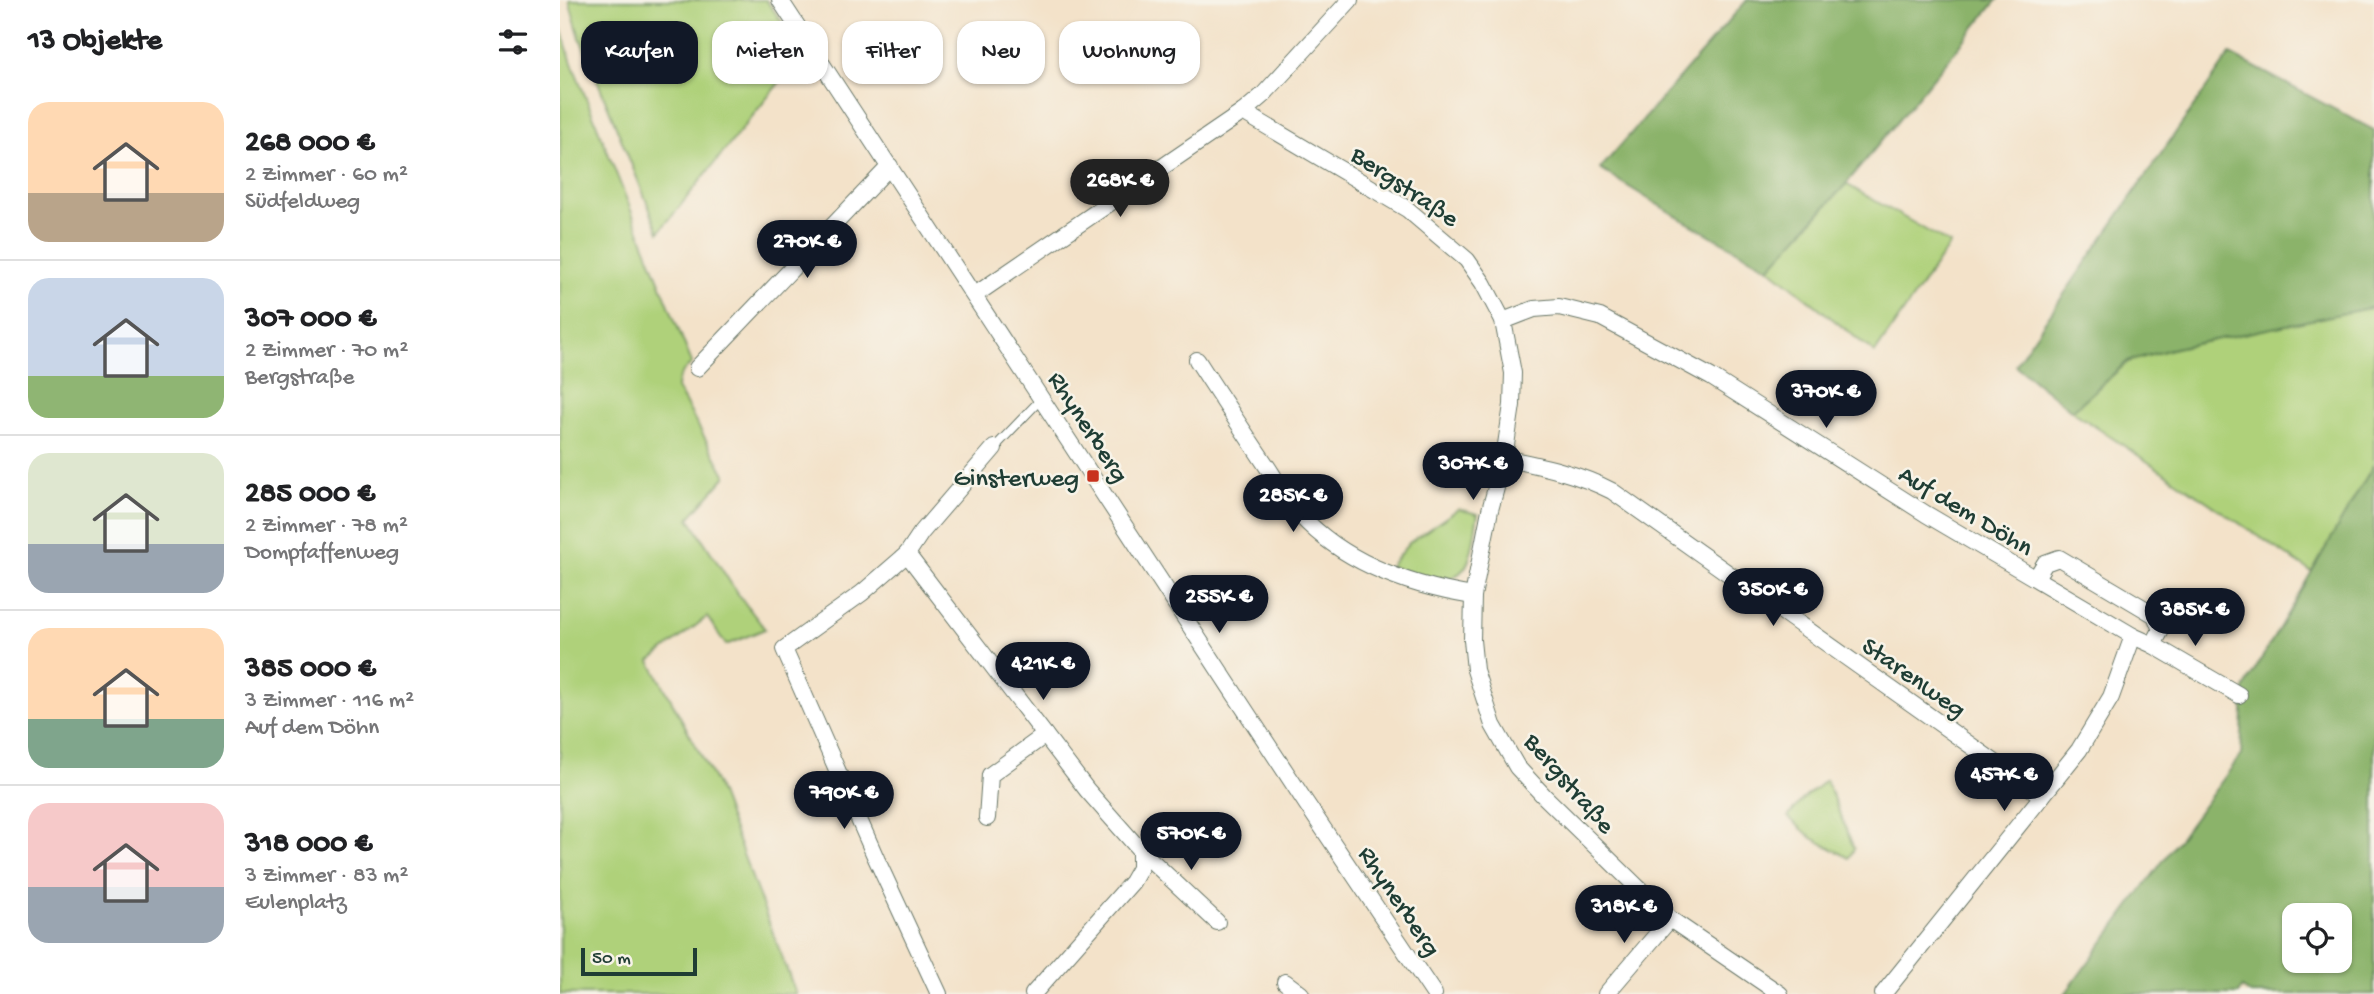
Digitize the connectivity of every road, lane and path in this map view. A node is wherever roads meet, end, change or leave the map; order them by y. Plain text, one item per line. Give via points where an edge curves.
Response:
1 (780, 0) edge
2 (1350, 0) edge
3 (1243, 111) junction
4 (890, 166) junction
5 (975, 295) junction
6 (1503, 321) junction
7 (1197, 360) dead end
8 (697, 368) dead end
9 (1042, 398) junction
10 (994, 448) joint
11 (1504, 458) junction
12 (906, 554) junction
13 (2036, 578) junction
14 (1473, 596) junction
15 (2133, 636) junction
16 (2153, 645) junction
17 (2239, 695) dead end
18 (1045, 735) junction
19 (2042, 796) junction
20 (987, 818) dead end
21 (1140, 850) junction
22 (1670, 919) junction
23 (1217, 922) dead end
24 (1285, 982) dead end
25 (939, 994) edge
26 (1033, 994) edge
27 (1301, 994) edge
28 (1434, 994) edge
29 (1606, 994) edge
30 (1780, 994) edge
31 (1883, 994) edge

1 - 4 street, Rhynerberg
2 - 3 street
3 - 5 street
3 - 6 street, Bergstraße via 1407,209 1436,232 1467,260
4 - 5 street, Rhynerberg
4 - 8 street
5 - 9 street, Rhynerberg
6 - 11 street, Bergstraße via 1513,373
6 - 13 street, Auf dem Döhn via 1534,309 1559,307 1600,317 1711,377
7 - 14 street via 1300,516 1368,564 1403,580
9 - 10 lane
9 - 28 street, Rhynerberg
10 - 12 street
11 - 14 street, Bergstraße
11 - 19 street, Starenweg via 1587,478 1612,491
12 - 18 street
12 - 25 street via 862,593 784,649
13 - 15 street, Auf dem Döhn
13 - 16 street, Auf dem Döhn via 2045,563 2059,558 2155,615 2161,630
14 - 22 street, Bergstraße via 1475,670 1493,725 1517,766
15 - 16 street, Auf dem Döhn
15 - 19 street via 2111,697 2093,729
16 - 17 street, Auf dem Döhn
18 - 20 street via 990,775
18 - 21 street
19 - 31 street
21 - 23 street
21 - 26 street via 1140,868 1132,882
22 - 29 street
22 - 30 street, Bergstraße
24 - 27 street

